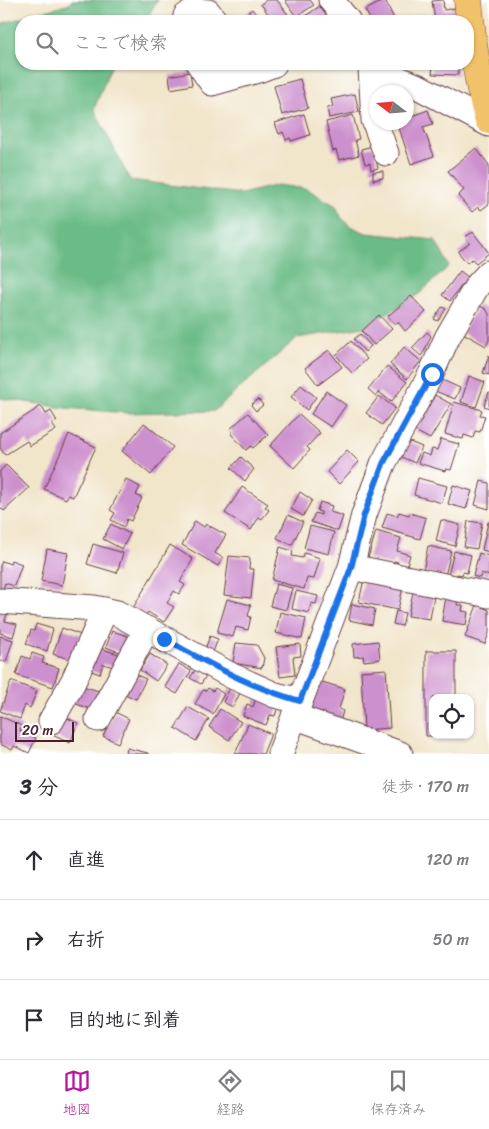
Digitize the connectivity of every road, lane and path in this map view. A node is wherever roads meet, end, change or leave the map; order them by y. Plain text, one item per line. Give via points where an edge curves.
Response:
1 (331, 0) edge
2 (468, 0) edge
3 (188, 15) edge
4 (210, 15) edge
5 (343, 15) edge
6 (469, 15) edge
7 (474, 48) edge
8 (203, 70) edge
9 (258, 70) edge
10 (370, 70) edge
11 (379, 70) edge
12 (489, 120) edge
13 (489, 124) edge
14 (386, 153) dead end
15 (485, 287) edge
16 (351, 568) junction
17 (489, 595) edge
18 (0, 600) edge
19 (105, 610) junction
20 (147, 629) junction
21 (297, 708) junction
22 (98, 720) dead end
23 (51, 721) dead end
24 (280, 754) edge
25 (400, 754) edge

1 - 5 street
2 - 6 main road
3 - 4 street via 196,11
7 - 12 main road
8 - 9 street via 212,83
10 - 14 street via 374,120
11 - 13 street
15 - 16 street via 447,338 432,374 383,464 364,515
16 - 17 street
16 - 21 street
18 - 19 street
19 - 20 street
19 - 23 street via 73,682
20 - 21 street
20 - 22 street
21 - 24 street
21 - 25 street

